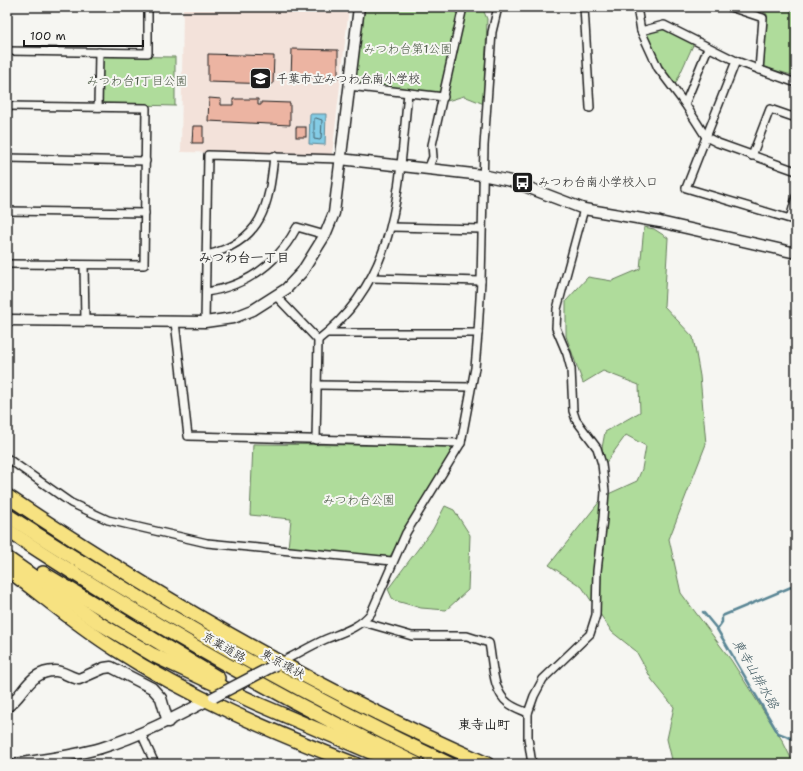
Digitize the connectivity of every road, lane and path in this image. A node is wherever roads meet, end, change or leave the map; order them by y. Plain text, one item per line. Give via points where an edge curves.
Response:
1 (148, 7) edge
2 (359, 7) edge
3 (463, 7) edge
4 (498, 7) edge
5 (584, 7) edge
6 (637, 7) edge
7 (730, 7) edge
8 (641, 31) junction
9 (708, 48) junction
10 (7, 51) edge
11 (99, 52) junction
12 (736, 61) junction
13 (759, 70) junction
14 (796, 83) edge
15 (349, 86) junction
16 (408, 93) junction
17 (444, 98) junction
18 (685, 104) junction
19 (7, 106) edge
20 (98, 107) junction
21 (590, 108) dead end
22 (796, 118) edge
23 (706, 137) junction
24 (274, 156) junction
25 (752, 156) junction
26 (7, 158) edge
27 (340, 159) junction
28 (146, 161) junction
29 (400, 165) junction
30 (428, 169) junction
31 (796, 172) edge
32 (482, 176) junction
33 (796, 197) edge
34 (584, 209) junction
35 (7, 211) edge
36 (145, 213) junction
37 (391, 227) junction
38 (482, 229) junction
39 (325, 235) junction
40 (796, 253) edge
41 (207, 255) junction
42 (7, 264) edge
43 (84, 265) junction
44 (372, 278) junction
45 (481, 281) junction
46 (206, 292) junction
47 (276, 296) junction
48 (7, 320) edge
49 (85, 321) junction
50 (175, 322) junction
51 (205, 322) junction
52 (328, 333) junction
53 (478, 333) junction
54 (318, 340) junction
55 (317, 385) junction
56 (471, 386) junction
57 (316, 440) junction
58 (461, 443) junction
59 (7, 458) edge
60 (7, 496) edge
61 (7, 515) edge
62 (7, 530) edge
63 (7, 549) edge
64 (7, 558) edge
65 (392, 561) junction
66 (7, 570) edge
67 (363, 622) junction
68 (278, 664) junction
69 (211, 699) junction
70 (258, 704) junction
71 (7, 707) edge
72 (528, 713) junction
73 (168, 722) junction
74 (141, 733) junction
75 (17, 764) edge
76 (155, 764) edge
77 (355, 764) edge
78 (400, 764) edge
79 (417, 764) edge
80 (449, 764) edge
81 (487, 764) edge
82 (532, 764) edge

1 - 11 street via 148,53
2 - 15 street
3 - 17 street
4 - 32 street via 492,32
5 - 21 street
6 - 8 street
7 - 13 street via 763,18
8 - 9 street via 664,25
8 - 18 street via 658,68
9 - 12 street
9 - 18 street
10 - 11 street
11 - 20 street
12 - 13 street
12 - 23 street
13 - 14 street
15 - 16 street
15 - 27 street
16 - 17 street
16 - 29 street
17 - 30 street via 432,145 433,156
18 - 23 street
19 - 20 street
20 - 28 street via 146,108
22 - 25 street via 770,109
23 - 25 street
23 - 33 street via 686,188 790,218
24 - 27 street
24 - 41 street via 268,199 259,221 243,239 231,247
24 - 41 street via 208,155
25 - 31 street
26 - 28 street
27 - 29 street
27 - 39 street via 334,213
28 - 36 street
29 - 30 street
29 - 37 street via 398,193
30 - 32 street
32 - 34 street via 522,184
32 - 38 street
34 - 40 street via 660,222
34 - 72 street via 557,309 556,328 571,369 573,411 576,420 597,448 602,464 605,491 597,571 596,615 594,627 585,641 543,679
35 - 36 street
36 - 43 street via 144,265
37 - 38 street
37 - 44 street
38 - 45 street
39 - 46 street via 297,227 281,252 256,274 228,288
39 - 47 street via 302,272
41 - 46 street
42 - 43 street
43 - 49 street
44 - 45 street
44 - 52 street via 354,304
45 - 53 street
46 - 51 street
47 - 51 street via 233,318
47 - 54 street
48 - 49 street
49 - 50 street
50 - 51 street
50 - 57 street via 188,436
52 - 53 street
52 - 54 street
53 - 56 street
54 - 55 street
55 - 56 street
55 - 57 street
56 - 58 street
57 - 58 street
58 - 65 street via 406,533
59 - 65 street via 70,503 108,520 207,543
60 - 68 highway, 東京環状 via 70,539
61 - 80 highway, 京葉道路 via 166,614 280,679
62 - 79 highway, 京葉道路 via 159,625 269,689
63 - 70 highway
64 - 70 highway via 99,623 153,655
65 - 67 street via 378,600
66 - 69 highway via 114,648 157,674
67 - 68 street
67 - 72 street via 412,636 467,636 489,643 501,696 508,703
68 - 69 street, bridge
68 - 81 highway, 東京環状 via 367,709
69 - 73 street
69 - 77 highway via 301,744
70 - 78 highway
71 - 73 street via 28,682 38,675 54,671 79,679 111,667 152,688 162,698
72 - 82 street
73 - 74 street
74 - 75 street via 102,748
74 - 76 street

